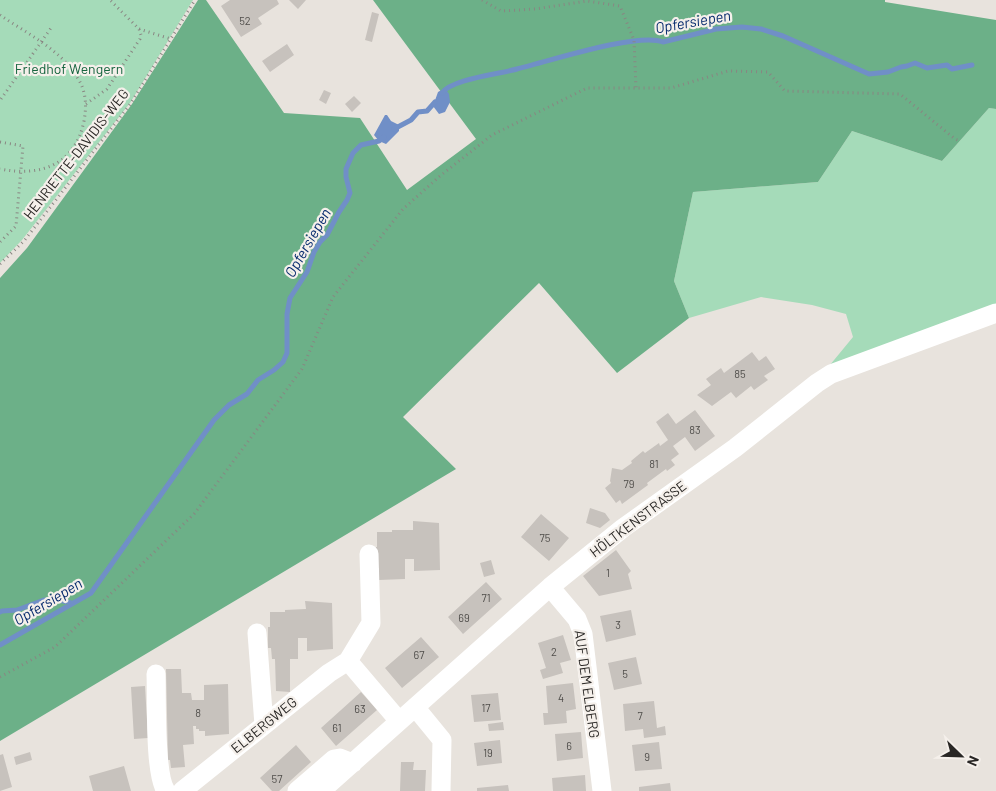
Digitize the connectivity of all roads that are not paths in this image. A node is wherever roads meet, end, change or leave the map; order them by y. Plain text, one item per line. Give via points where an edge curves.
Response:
1 (996, 313) edge
2 (369, 554) dead end
3 (550, 586) junction
4 (257, 632) dead end
5 (348, 661) junction
6 (156, 674) dead end
7 (415, 707) junction
8 (399, 721) junction
9 (264, 726) junction
10 (353, 763) junction
11 (166, 791) edge
12 (182, 791) edge
13 (298, 791) edge
14 (321, 791) edge
15 (441, 791) edge
16 (602, 791) edge

1 - 3 street, HÖLTKENSTRASSE via 831,374 816,383 735,448 623,528
2 - 5 street via 371,623
3 - 7 street, HÖLTKENSTRASSE
3 - 16 street, AUF DEM ELBERG via 577,619 583,634
4 - 9 street
5 - 8 street
5 - 9 street, ELBERGWEG
6 - 11 street via 159,768
7 - 8 street, HÖLTKENSTRASSE
7 - 15 street via 442,740
8 - 10 street, HÖLTKENSTRASSE
9 - 12 street, ELBERGWEG
10 - 13 street via 334,759
10 - 14 street, HÖLTKENSTRASSE

